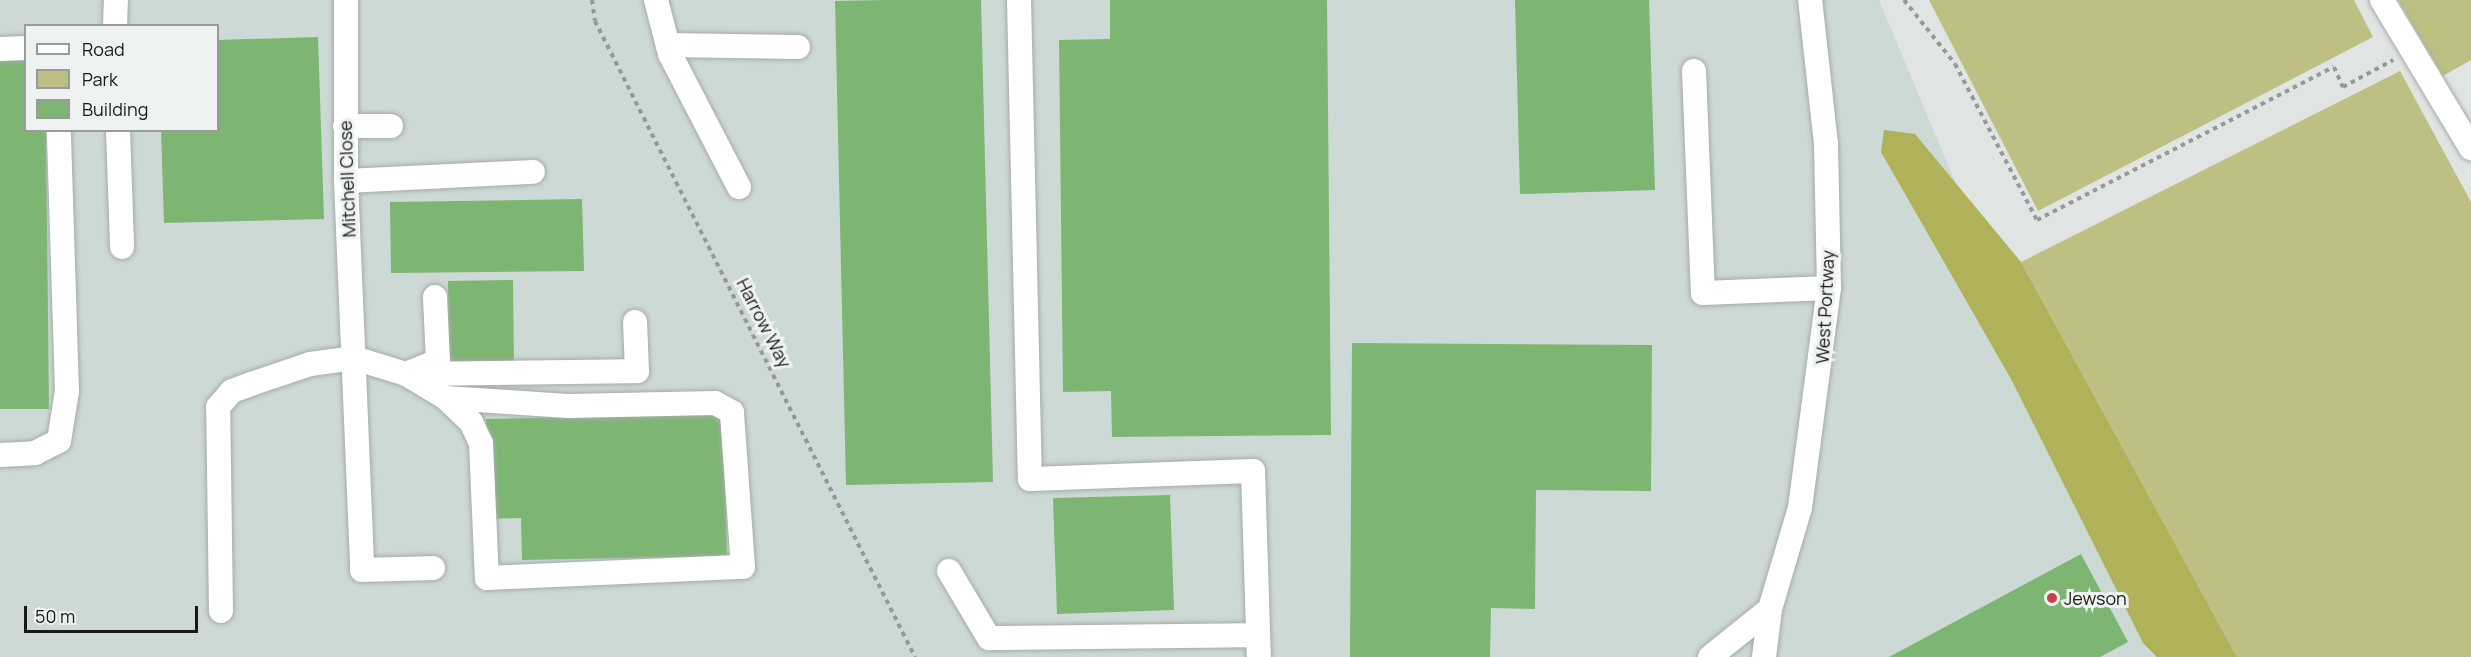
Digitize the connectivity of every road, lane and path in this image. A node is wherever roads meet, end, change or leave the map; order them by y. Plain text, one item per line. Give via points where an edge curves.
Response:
1 (116, 0) edge
2 (346, 0) edge
3 (592, 0) edge
4 (656, 0) edge
5 (1019, 0) edge
6 (1904, 0) edge
7 (2382, 0) edge
8 (1815, 2) edge
9 (116, 24) edge
10 (668, 45) junction
11 (798, 47) dead end
12 (24, 48) edge
13 (0, 49) edge
14 (2412, 50) junction
15 (1694, 71) dead end
16 (345, 126) junction
17 (391, 126) dead end
18 (59, 132) edge
19 (118, 132) edge
20 (2471, 148) edge
21 (533, 172) dead end
22 (346, 181) junction
23 (739, 187) dead end
24 (122, 247) dead end
25 (1828, 288) junction
26 (435, 297) dead end
27 (635, 322) dead end
28 (354, 358) junction
29 (406, 374) junction
30 (446, 398) junction
31 (0, 455) edge
32 (433, 568) dead end
33 (949, 571) dead end
34 (1770, 609) junction
35 (221, 611) dead end
36 (1258, 646) edge
37 (915, 657) edge
38 (1710, 657) edge
39 (1764, 657) edge

1 - 9 street
2 - 16 street, Mitchell Close
3 - 37 path, Harrow Way via 595,21
4 - 10 street
5 - 36 street via 1030,479 1254,471
6 - 14 path via 1955,64 2037,220 2334,67 2343,87
7 - 14 street
8 - 25 street, West Portway via 1826,144
10 - 11 street
10 - 23 street
12 - 13 street
14 - 20 street
15 - 25 street via 1703,293
16 - 17 street
16 - 22 street, Mitchell Close
18 - 31 street via 67,391 59,441 34,453
19 - 24 street
21 - 22 street
22 - 28 street, Mitchell Close
25 - 34 street, West Portway via 1800,508
26 - 29 street via 438,361
27 - 29 street via 637,371
28 - 29 street
28 - 32 street, Mitchell Close via 362,570
28 - 35 street via 310,364 254,383 232,392 218,407
29 - 30 street
30 - 30 street via 471,422 481,442 487,578 742,567 732,412 715,403 567,406
33 - 36 street via 988,638
34 - 38 street
34 - 39 street, West Portway

